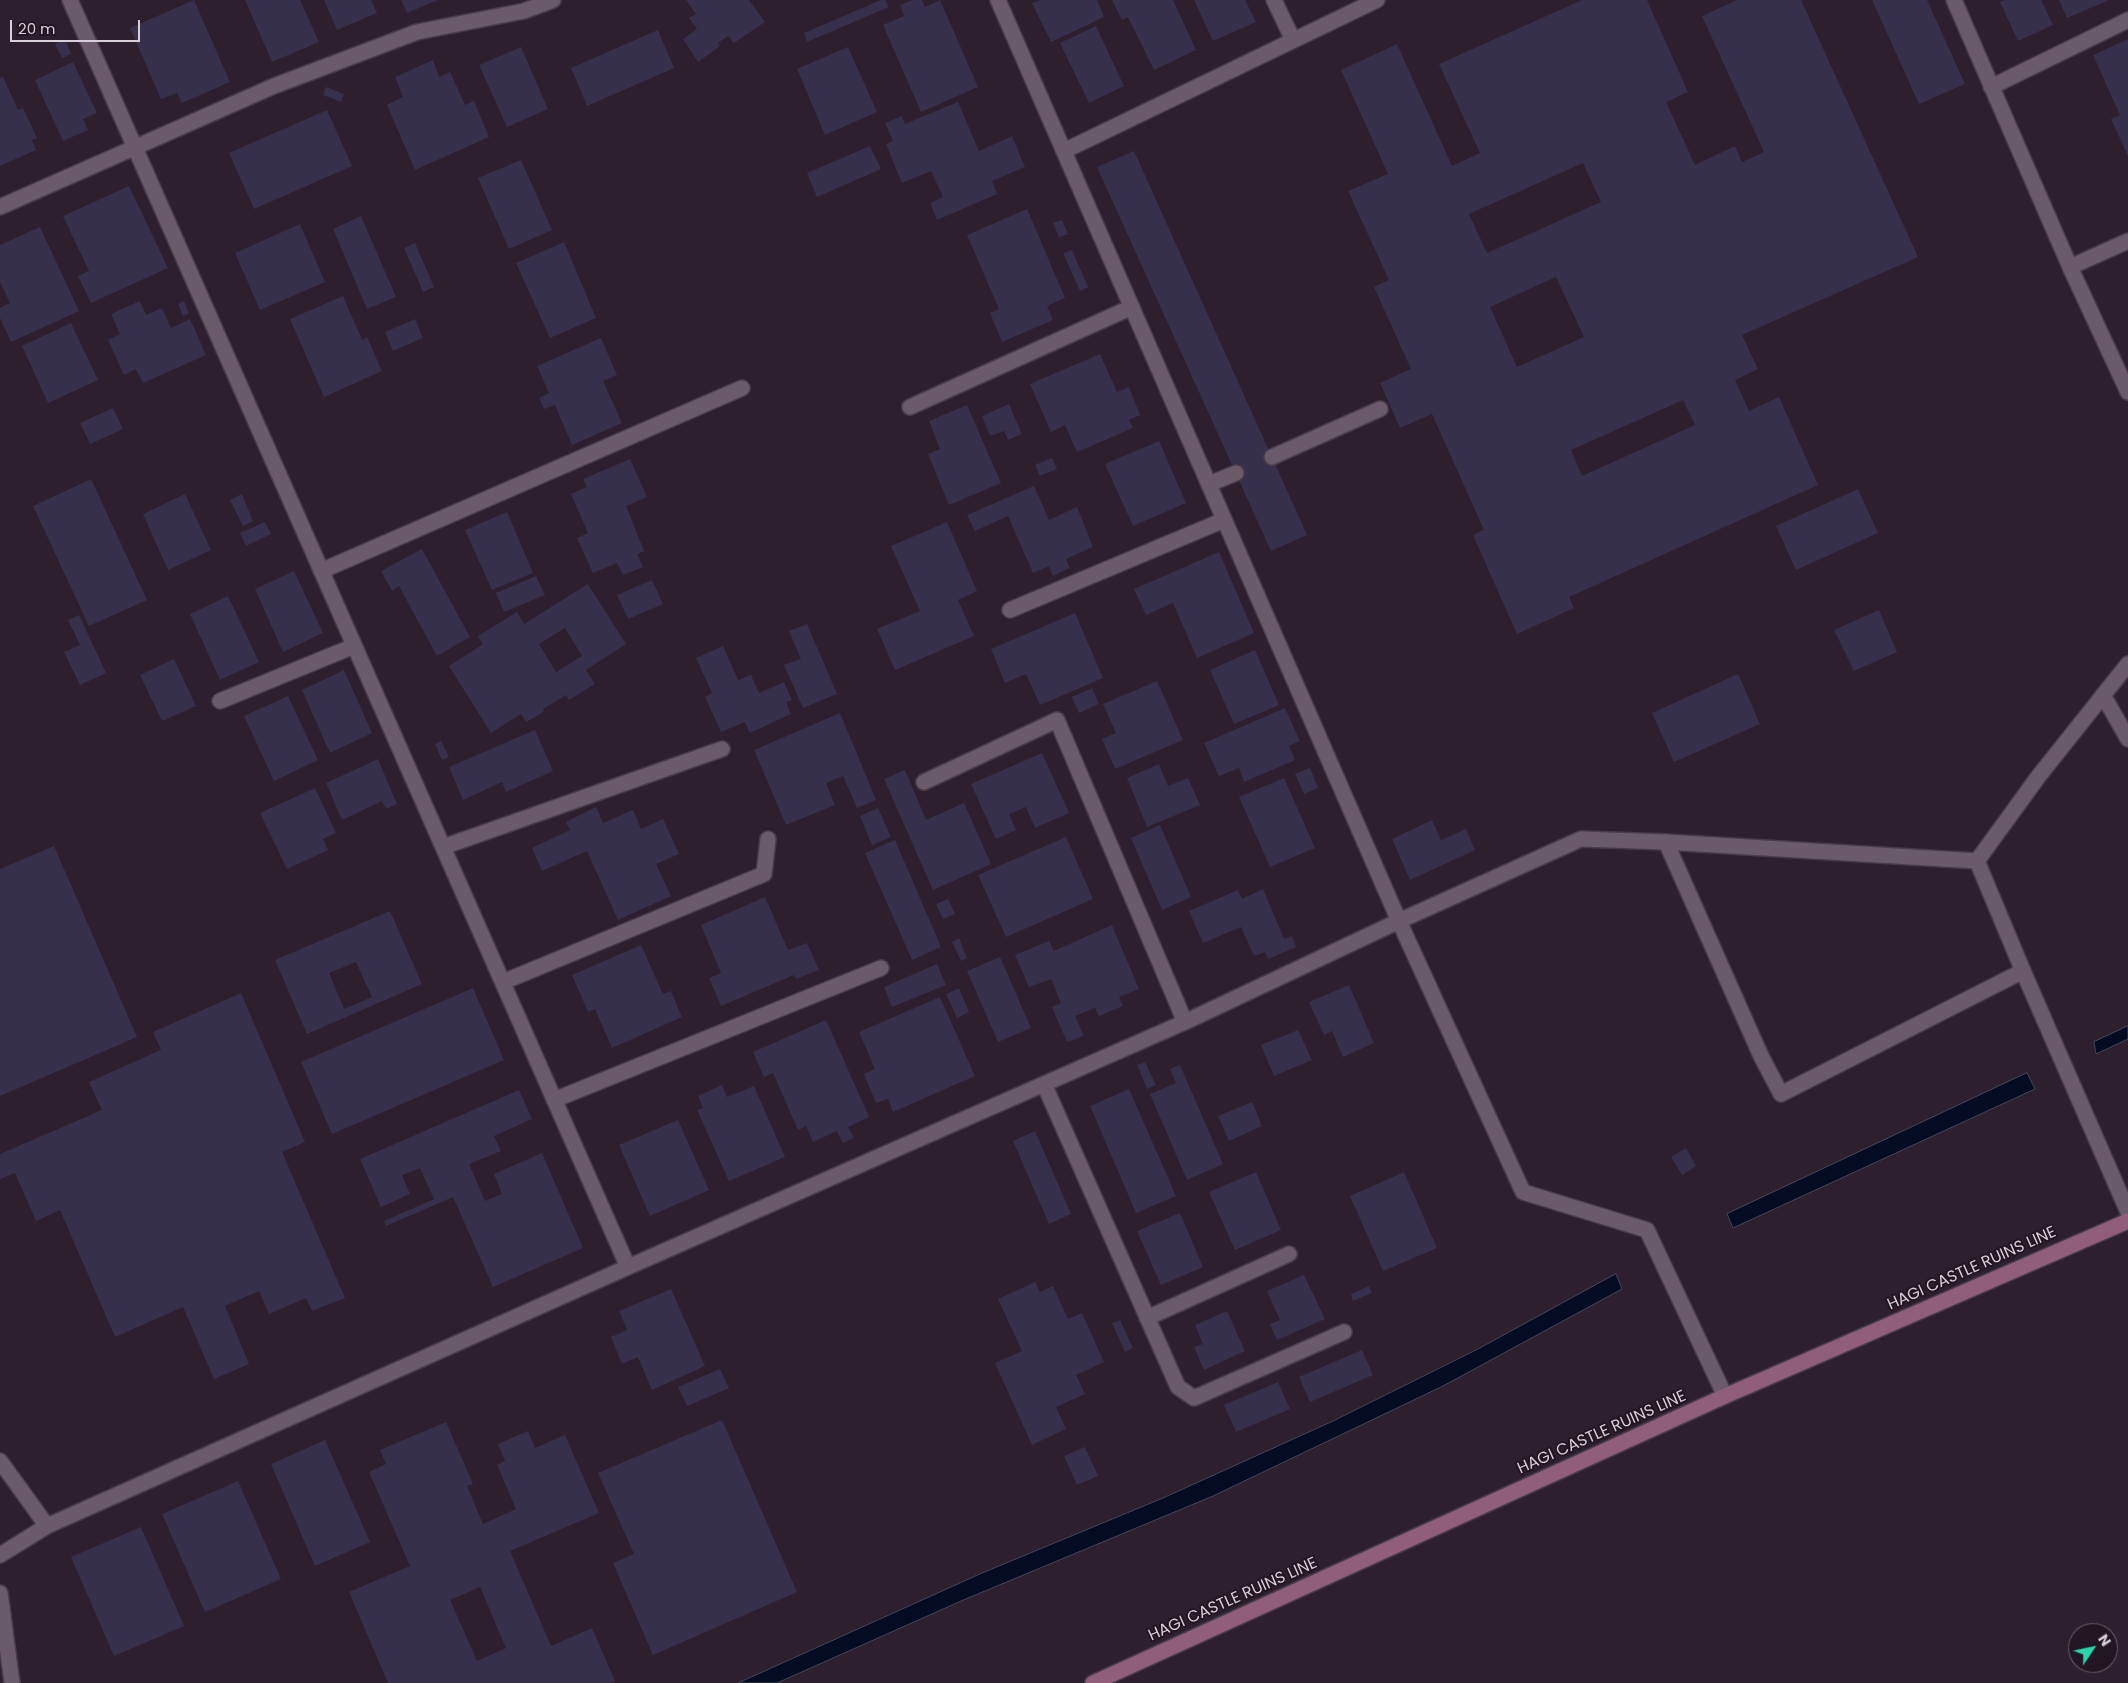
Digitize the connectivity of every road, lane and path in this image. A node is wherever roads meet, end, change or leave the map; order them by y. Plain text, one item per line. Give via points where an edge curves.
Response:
1 (70, 0) edge
2 (553, 0) edge
3 (998, 0) edge
4 (1274, 0) edge
5 (1377, 0) edge
6 (1954, 0) edge
7 (2128, 20) edge
8 (1293, 40) junction
9 (1991, 87) junction
10 (135, 148) junction
11 (1064, 151) junction
12 (0, 207) edge
13 (2128, 241) edge
14 (2070, 266) junction
15 (1132, 308) junction
16 (742, 388) dead end
17 (2128, 392) edge
18 (910, 407) dead end
19 (1380, 409) dead end
20 (1272, 457) dead end
21 (1236, 473) dead end
22 (1209, 484) junction
23 (1224, 520) junction
24 (321, 570) junction
25 (1010, 610) dead end
26 (354, 646) junction
27 (2128, 664) edge
28 (2103, 695) junction
29 (220, 701) dead end
30 (2128, 739) edge
31 (722, 749) dead end
32 (924, 782) dead end
33 (768, 839) dead end
34 (1666, 842) junction
35 (443, 847) junction
36 (1977, 861) junction
37 (1398, 922) junction
38 (881, 968) dead end
39 (2023, 971) junction
40 (503, 982) junction
41 (1185, 1022) junction
42 (1044, 1084) junction
43 (554, 1100) junction
44 (2128, 1212) edge
45 (2128, 1221) edge
46 (1290, 1254) dead end
47 (628, 1267) junction
48 (1147, 1318) junction
49 (1344, 1332) dead end
50 (1725, 1396) junction
51 (0, 1461) edge
52 (47, 1526) junction
53 (0, 1555) edge
54 (0, 1593) edge
55 (12, 1683) edge
56 (1092, 1683) edge

1 - 10 street
2 - 10 street via 524,11 416,32 274,86
3 - 11 street
4 - 8 street
5 - 8 street
6 - 9 street
7 - 9 street
8 - 11 street
9 - 14 street
10 - 12 street
10 - 24 street
11 - 15 street
13 - 14 street
14 - 17 street
15 - 18 street
15 - 22 street
16 - 24 street
19 - 20 street
21 - 22 street
22 - 23 street
23 - 25 street
23 - 37 street
24 - 26 street
26 - 29 street
26 - 35 street
27 - 28 street
28 - 30 street
28 - 36 street
31 - 35 street
32 - 41 street via 1057,720
33 - 40 street via 764,874
34 - 36 street
34 - 37 street via 1580,839
34 - 39 street via 1781,1094
35 - 40 street
36 - 39 street
37 - 41 street
37 - 50 street via 1523,1192 1647,1230
38 - 43 street
39 - 44 street
40 - 43 street
41 - 42 street
42 - 47 street
42 - 48 street
43 - 47 street
45 - 50 main road, HAGI CASTLE RUINS LINE
46 - 48 street
47 - 52 street
48 - 49 street via 1178,1387 1194,1398
50 - 56 main road, HAGI CASTLE RUINS LINE
51 - 52 street
52 - 53 street
54 - 55 street

